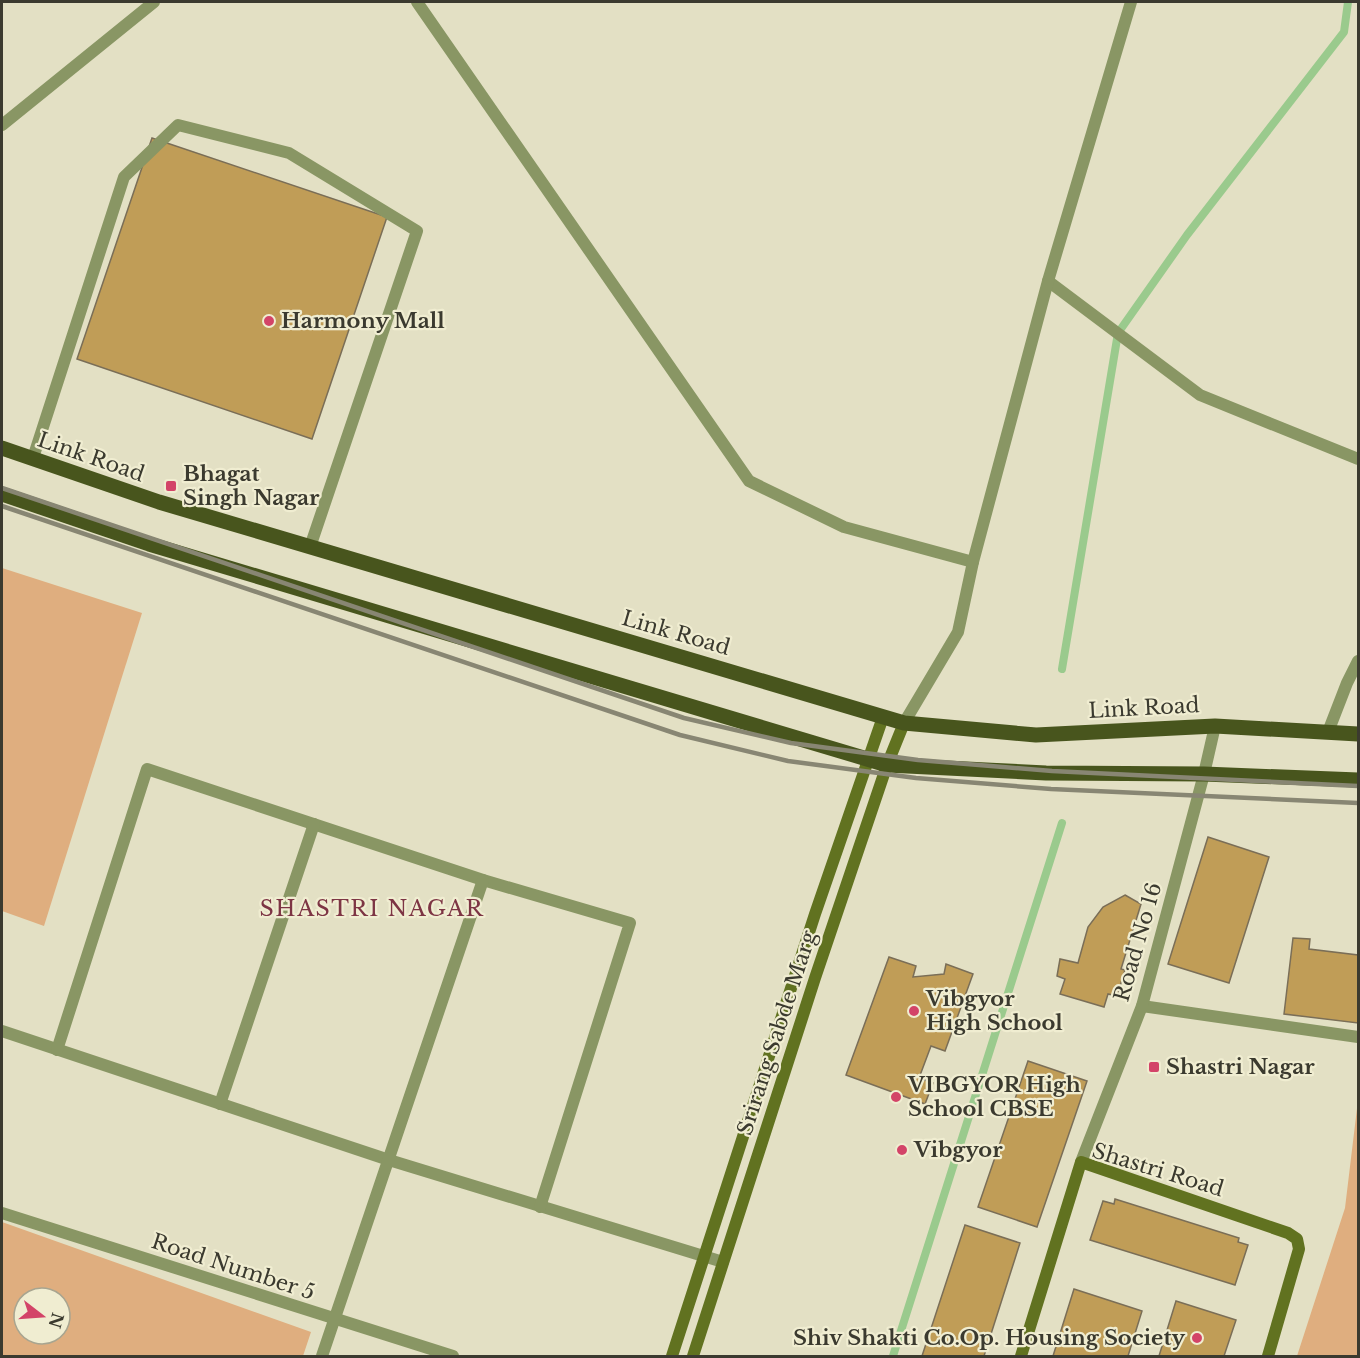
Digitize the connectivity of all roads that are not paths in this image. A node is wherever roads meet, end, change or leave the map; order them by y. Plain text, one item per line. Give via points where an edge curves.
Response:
1 (154, 2) edge
2 (417, 2) edge
3 (1131, 2) edge
4 (2, 125) edge
5 (1048, 281) junction
6 (2, 448) edge
7 (33, 458) junction
8 (1359, 459) edge
9 (2, 494) edge
10 (310, 547) junction
11 (973, 562) junction
12 (1359, 661) edge
13 (883, 717) junction
14 (904, 723) junction
15 (1215, 726) junction
16 (1328, 732) junction
17 (1359, 734) edge
18 (867, 759) junction
19 (887, 765) junction
20 (1204, 774) junction
21 (1359, 780) edge
22 (314, 824) junction
23 (483, 879) junction
24 (815, 915) junction
25 (834, 920) junction
26 (1142, 1006) junction
27 (2, 1031) edge
28 (1359, 1037) edge
29 (57, 1050) junction
30 (220, 1104) junction
31 (388, 1160) junction
32 (1081, 1162) junction
33 (540, 1207) junction
34 (2, 1214) edge
35 (705, 1256) junction
36 (723, 1262) junction
37 (335, 1319) junction
38 (322, 1356) edge
39 (453, 1356) edge
40 (672, 1356) edge
41 (693, 1356) edge
42 (1021, 1356) edge
43 (1268, 1356) edge

1 - 4 street
2 - 11 street via 749,481 844,527
3 - 5 street
5 - 8 street via 1200,395
5 - 11 street
6 - 7 main road, Link Road
7 - 10 main road, Link Road via 159,502
7 - 10 street via 124,177 178,125 289,153 417,231
9 - 18 main road via 149,544
10 - 13 main road, Link Road
11 - 14 street via 958,632
12 - 16 street
13 - 14 main road, Link Road
13 - 18 street
14 - 15 main road, Link Road via 1036,735
14 - 19 street, Srirang Sabde Marg
15 - 16 main road, Link Road
15 - 20 street, Road No 16
16 - 17 main road, Link Road
18 - 19 main road
18 - 24 street
19 - 20 main road via 1046,773
19 - 25 street, Srirang Sabde Marg
20 - 21 main road
20 - 26 street, Road No 16
22 - 23 street
22 - 29 street via 147,768
22 - 30 street
23 - 31 street
23 - 33 street via 630,923
24 - 25 street
24 - 35 street
25 - 36 street, Srirang Sabde Marg
26 - 28 street
26 - 32 street, Road No 16
27 - 29 street
29 - 30 street
30 - 31 street
31 - 33 street
31 - 37 street
32 - 42 street, Shastri Road
32 - 43 street, Shastri Road via 1297,1239 1299,1249
33 - 35 street
34 - 37 street, Road Number 5
35 - 36 street
35 - 40 street
36 - 41 street, Srirang Sabde Marg
37 - 38 street
37 - 39 street, Road Number 5

